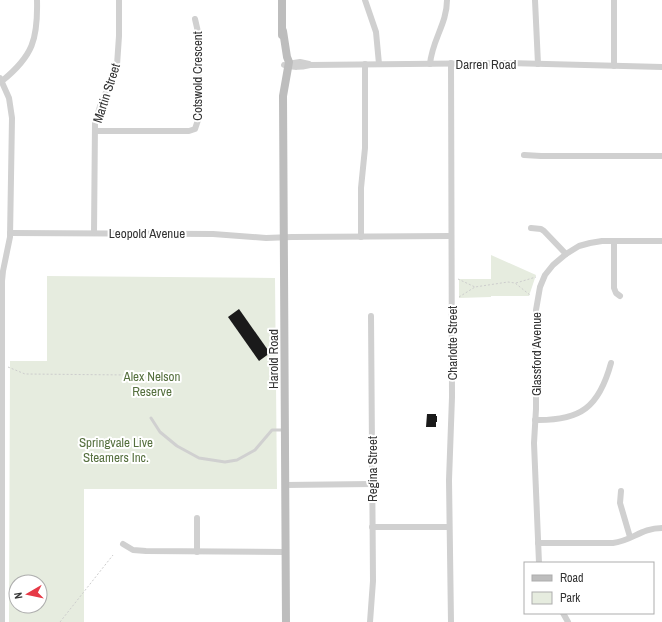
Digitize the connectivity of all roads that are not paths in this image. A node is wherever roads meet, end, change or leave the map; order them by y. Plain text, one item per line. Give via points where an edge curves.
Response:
1 (37, 0) edge
2 (119, 0) edge
3 (282, 0) edge
4 (365, 0) edge
5 (447, 0) edge
6 (535, 0) edge
7 (614, 0) edge
8 (195, 19) dead end
9 (451, 63) junction
10 (365, 64) junction
11 (379, 64) junction
12 (430, 64) junction
13 (538, 64) junction
14 (288, 65) junction
15 (614, 66) junction
16 (662, 67) edge
17 (1, 79) edge
18 (95, 131) junction
19 (524, 155) dead end
20 (662, 156) edge
21 (531, 228) dead end
22 (10, 233) junction
23 (94, 233) junction
24 (451, 236) junction
25 (361, 237) junction
26 (284, 238) junction
27 (614, 241) junction
28 (662, 241) edge
29 (566, 254) junction
30 (620, 296) dead end
31 (371, 316) dead end
32 (1, 347) edge
33 (611, 363) dead end
34 (150, 418) dead end
35 (535, 420) junction
36 (285, 430) junction
37 (372, 484) junction
38 (285, 485) junction
39 (621, 491) dead end
40 (197, 518) dead end
41 (372, 527) junction
42 (449, 527) junction
43 (662, 528) edge
44 (630, 537) junction
45 (538, 543) junction
46 (123, 544) dead end
47 (197, 552) junction
48 (286, 552) junction
49 (539, 562) edge
50 (1, 606) edge
51 (2, 622) edge
52 (286, 622) edge
53 (370, 622) edge
54 (451, 622) edge

1 - 17 street via 37,28 33,44 18,68
2 - 18 street, Martin Street via 117,65 100,107
3 - 14 street, Harold Road via 280,47
4 - 11 street via 376,32
5 - 12 street via 445,18 432,49
6 - 13 street
7 - 15 street
8 - 18 street, Cotswold Crescent via 198,32 199,117 196,128 189,131
9 - 12 street, Darren Road
9 - 13 street, Darren Road
9 - 24 street, Charlotte Street
10 - 11 street, Darren Road
10 - 14 street, Darren Road via 310,65 300,62
10 - 25 street via 365,148 360,188
11 - 12 street, Darren Road
13 - 15 street, Darren Road
14 - 26 street, Harold Road via 280,80 283,96
15 - 16 street, Darren Road
17 - 22 street via 12,111
18 - 23 street, Martin Street
19 - 20 street
21 - 29 street via 544,231
22 - 23 street, Leopold Avenue
22 - 32 street via 2,274
23 - 26 street, Leopold Avenue via 213,234
24 - 25 street, Leopold Avenue
24 - 42 street, Charlotte Street via 452,397
25 - 26 street, Leopold Avenue
26 - 36 street, Harold Road
27 - 28 street, Glassford Avenue
27 - 29 street, Glassford Avenue via 590,243
27 - 30 street via 614,288
29 - 35 street, Glassford Avenue via 549,270 538,295
31 - 37 street, Regina Street
32 - 50 street
33 - 35 street via 601,392 584,410 564,419
34 - 36 lane via 160,432 177,446 199,458 225,462 237,460 255,450 272,430
35 - 45 street, Glassford Avenue
36 - 38 street, Harold Road
37 - 38 street
37 - 41 street, Regina Street
38 - 48 street, Harold Road
39 - 44 street via 620,503
40 - 47 street
41 - 42 street
41 - 53 street, Regina Street via 373,581
42 - 54 street, Charlotte Street
43 - 44 street via 650,528
44 - 45 street via 613,543
45 - 49 street, Glassford Avenue
46 - 47 street via 139,551
47 - 48 street
48 - 52 street, Harold Road
50 - 51 street

